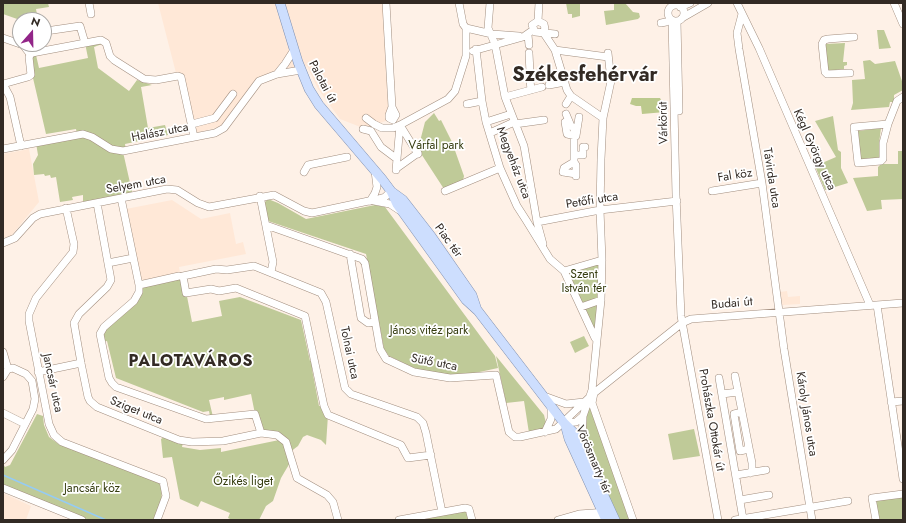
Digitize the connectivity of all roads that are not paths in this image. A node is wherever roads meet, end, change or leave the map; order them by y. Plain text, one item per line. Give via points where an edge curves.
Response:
1 (89, 3) edge
2 (280, 3) edge
3 (386, 3) edge
4 (460, 3) edge
5 (490, 3) edge
6 (539, 3) edge
7 (690, 3) edge
8 (708, 3) edge
9 (737, 3) edge
10 (675, 5) edge
11 (898, 5) edge
12 (91, 14) dead end
13 (742, 14) junction
14 (538, 21) junction
15 (672, 21) junction
16 (903, 24) edge
17 (464, 26) junction
18 (52, 30) edge
19 (490, 31) junction
20 (543, 32) junction
21 (528, 34) junction
22 (555, 34) dead end
23 (854, 37) dead end
24 (3, 38) edge
25 (85, 42) junction
26 (495, 44) junction
27 (529, 45) dead end
28 (476, 49) junction
29 (294, 50) junction
30 (555, 50) junction
31 (529, 53) dead end
32 (30, 54) junction
33 (466, 56) junction
34 (301, 70) junction
35 (850, 73) dead end
36 (277, 74) junction
37 (564, 81) junction
38 (3, 84) edge
39 (531, 90) junction
40 (233, 94) dead end
41 (571, 96) junction
42 (505, 97) junction
43 (903, 97) edge
44 (482, 101) junction
45 (467, 104) dead end
46 (566, 104) dead end
47 (392, 107) dead end
48 (511, 114) junction
49 (602, 117) junction
50 (366, 118) dead end
51 (544, 120) dead end
52 (486, 122) junction
53 (403, 123) junction
54 (515, 123) junction
55 (192, 124) junction
56 (888, 124) junction
57 (570, 125) junction
58 (372, 128) junction
59 (363, 129) dead end
60 (490, 133) junction
61 (194, 137) junction
62 (21, 146) junction
63 (575, 146) junction
64 (3, 149) edge
65 (347, 157) dead end
66 (574, 158) junction
67 (397, 159) junction
68 (365, 160) joint
69 (305, 166) dead end
70 (500, 168) junction
71 (375, 170) junction
72 (762, 183) junction
73 (391, 191) junction
74 (445, 191) dead end
75 (712, 191) dead end
76 (260, 196) junction
77 (121, 198) junction
78 (678, 200) junction
79 (370, 201) junction
80 (97, 203) junction
81 (66, 208) junction
82 (600, 210) junction
83 (403, 214) junction
84 (537, 222) junction
85 (266, 225) junction
86 (3, 242) edge
87 (544, 247) junction
88 (350, 254) junction
89 (133, 258) junction
90 (602, 260) junction
91 (108, 263) junction
92 (564, 270) junction
93 (271, 272) junction
94 (181, 276) junction
95 (139, 284) junction
96 (601, 300) junction
97 (903, 303) edge
98 (873, 305) junction
99 (581, 307) junction
100 (478, 311) junction
101 (780, 312) junction
102 (375, 322) junction
103 (682, 323) junction
104 (596, 338) junction
105 (3, 352) edge
106 (81, 363) junction
107 (8, 369) junction
108 (38, 372) junction
109 (594, 373) junction
110 (735, 376) dead end
111 (3, 377) edge
112 (719, 378) dead end
113 (610, 380) junction
114 (738, 392) junction
115 (722, 394) junction
116 (544, 396) junction
117 (589, 397) junction
118 (903, 401) edge
119 (891, 402) junction
120 (551, 406) junction
121 (3, 413) edge
122 (583, 416) junction
123 (564, 423) junction
124 (25, 424) junction
125 (545, 432) junction
126 (261, 433) junction
127 (582, 445) junction
128 (431, 455) junction
129 (3, 460) edge
130 (766, 470) dead end
131 (750, 473) junction
132 (736, 475) junction
133 (903, 479) edge
134 (3, 488) edge
135 (903, 494) edge
136 (769, 495) dead end
137 (740, 500) junction
138 (848, 501) dead end
139 (810, 508) junction
140 (442, 512) junction
141 (608, 516) edge
142 (70, 517) edge
143 (743, 519) junction
144 (82, 520) edge
145 (157, 520) edge
146 (338, 520) edge
147 (399, 520) edge
148 (472, 520) edge
149 (558, 520) edge
150 (632, 520) edge
151 (718, 520) edge
152 (735, 520) edge
153 (812, 520) edge
154 (876, 520) edge

1 - 12 street
2 - 29 main road, Palotai út
3 - 47 street
4 - 17 street
5 - 19 street
6 - 14 street
7 - 10 street
8 - 15 street
9 - 13 street, Kégl György utca
10 - 15 street, Várkörút via 668,14
10 - 15 street, Várkörút via 683,11
11 - 16 street
13 - 72 street, Távirda utca via 737,33
13 - 98 street, Kégl György utca
14 - 20 street via 544,24
14 - 21 street via 532,24
15 - 78 street, Várkörút
17 - 19 street
17 - 33 street
18 - 25 street via 80,26
19 - 21 street
19 - 26 street
20 - 21 street
20 - 22 street
20 - 30 street
21 - 26 street
21 - 27 street
23 - 35 street via 828,39 822,44 825,72
24 - 32 street via 23,46
25 - 32 street
25 - 55 street via 104,41 114,60 144,79 181,77
26 - 28 street
26 - 42 street
28 - 33 street
28 - 44 street, Megyeház utca
29 - 34 main road, Palotai út
29 - 36 street
30 - 37 street
30 - 49 street via 608,56 611,81
31 - 39 street
32 - 38 street via 31,75
33 - 53 street via 455,91 448,99
34 - 36 street, Halász utca
34 - 68 main road, Palotai út via 319,105
36 - 61 street, Halász utca via 257,83 222,130
37 - 39 street
37 - 41 street
38 - 62 street via 10,96
39 - 42 street
40 - 55 street, Halász utca via 216,118
41 - 46 street
41 - 49 street
42 - 48 street
43 - 56 street via 897,101
44 - 45 street
44 - 52 street, Megyeház utca
48 - 52 street
48 - 54 street
49 - 82 street
50 - 58 street
51 - 54 street
52 - 60 street, Megyeház utca
53 - 58 street via 393,128
53 - 67 street
53 - 67 street via 418,154 397,169
54 - 60 street
54 - 84 street via 524,146
55 - 61 street
56 - 56 street via 883,144 883,159 860,163 857,161 854,127
57 - 57 street via 578,120 577,135
57 - 63 street
58 - 59 street
58 - 67 street via 381,147
60 - 70 street, Megyeház utca
61 - 62 street, Halász utca via 123,152 111,149 83,134
62 - 64 street, Halász utca
63 - 66 street
63 - 66 street via 584,147 583,155
65 - 69 street
66 - 66 street via 576,175 563,172 564,168
68 - 71 main road, Piac tér
70 - 74 street
70 - 87 street, Megyeház utca via 517,206
71 - 73 main road, Piac tér
71 - 79 street via 377,187
72 - 75 street, Fal köz
72 - 101 street, Távirda utca
73 - 79 street, Selyem utca via 385,197
73 - 83 main road, Piac tér
73 - 100 main road, Piac tér via 403,200 430,236 472,294
76 - 77 street, Selyem utca via 209,207 172,189
76 - 79 street, Selyem utca via 277,196 299,209 312,213
76 - 85 street
77 - 80 street, Selyem utca
77 - 89 street
78 - 82 street, Petőfi utca
78 - 103 street, Várkörút
79 - 83 street, Selyem utca via 390,204
80 - 81 street, Selyem utca
80 - 91 street, Sziget utca
81 - 86 street, Selyem utca via 35,216 15,238
81 - 108 street, Jancsár utca via 74,244 73,252 36,298 29,314
82 - 84 street, Petőfi utca
82 - 90 street
83 - 100 main road, Piac tér via 466,300
84 - 87 street
85 - 88 street, Sütő utca
85 - 93 street via 273,262
87 - 92 street, Megyeház utca via 550,259
88 - 102 street, Sütő utca via 362,258 365,263
88 - 102 street via 362,318 368,323
89 - 91 street
89 - 95 street
90 - 92 street
90 - 96 street
91 - 106 street, Sziget utca via 110,284 79,314 74,323
92 - 99 street
93 - 94 street, Tolnai utca via 251,266
93 - 128 street, Tolnai utca via 317,290 324,297 346,388 351,394 420,420 425,427
94 - 95 street, Tolnai utca
94 - 128 street via 186,293 211,289 239,289 305,316 328,415 401,445 408,458
95 - 126 street via 139,292 134,301 102,330 100,338 109,378 116,387 206,419 255,414
96 - 99 street
96 - 104 street
97 - 98 street, Budai út
98 - 101 street, Budai út
98 - 119 street, Kégl György utca
99 - 104 street
100 - 116 main road, Piac tér
101 - 103 street, Budai út via 691,319
101 - 139 street, Károly János utca
102 - 125 street, Sütő utca via 380,349 390,362 414,372 450,378 495,374 512,435 520,437
103 - 113 street, Budai út
103 - 151 street, Prohászka Ottokár út
104 - 109 street
105 - 107 street
106 - 108 street
106 - 126 street, Sziget utca via 88,397 94,405 179,440 202,443
107 - 111 street
107 - 124 street via 18,370 32,381 34,405
108 - 145 street, Jancsár utca via 50,424 58,439 162,481 166,496
109 - 113 street via 601,380
109 - 117 street
110 - 114 street
112 - 115 street
113 - 117 street, Budai út
114 - 115 street
114 - 131 street via 742,412 734,414 740,451 749,449 752,467
115 - 132 street
116 - 117 street via 566,404
116 - 120 main road, Piac tér
117 - 122 street
117 - 123 street, Budai út
117 - 150 street, Vörösmarty tér
118 - 119 street
119 - 133 street, Kégl György utca
120 - 123 main road, Piac tér
120 - 125 street via 551,420
121 - 124 street
122 - 123 street via 576,422
122 - 127 street
123 - 125 street, Sütő utca
123 - 127 main road, Vörösmarty tér
123 - 141 main road, Vörösmarty tér via 569,439
124 - 129 street
126 - 146 street, Sziget utca via 273,433 284,439 297,478 327,495 333,502
127 - 141 main road, Vörösmarty tér
128 - 140 street, Tolnai utca
130 - 131 street
131 - 132 street
132 - 137 street
134 - 142 street
135 - 154 street via 872,498
136 - 137 street
137 - 143 street
138 - 139 street
139 - 143 street
139 - 153 street, Károly János utca
140 - 147 street
140 - 148 street via 469,509
141 - 149 street via 579,514
142 - 144 street
143 - 152 street

